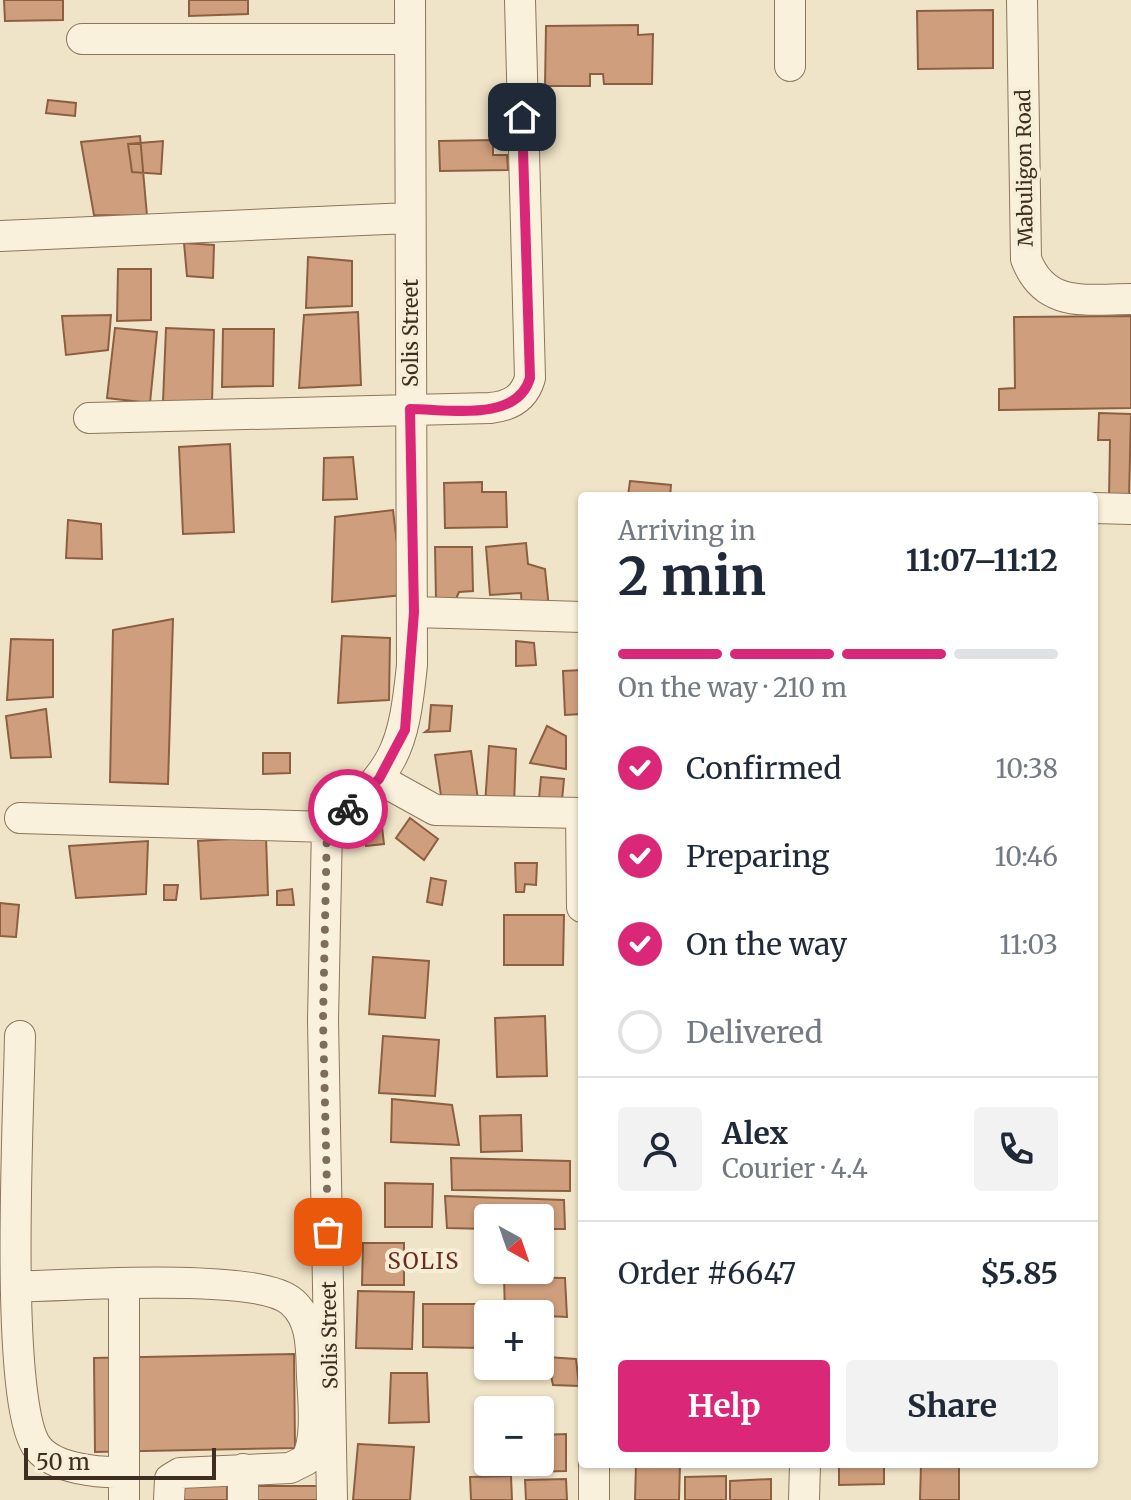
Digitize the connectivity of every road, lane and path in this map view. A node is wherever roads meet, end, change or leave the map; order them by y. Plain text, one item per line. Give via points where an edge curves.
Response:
1 (410, 0) edge
2 (520, 0) edge
3 (790, 0) edge
4 (1022, 0) edge
5 (82, 39) dead end
6 (410, 39) junction
7 (790, 66) dead end
8 (409, 218) junction
9 (0, 236) edge
10 (1131, 299) edge
11 (410, 409) junction
12 (89, 418) dead end
13 (1098, 508) edge
14 (1131, 509) edge
15 (414, 612) junction
16 (578, 617) edge
17 (379, 779) junction
18 (578, 813) edge
19 (20, 818) dead end
20 (327, 827) junction
21 (20, 1036) dead end
22 (124, 1283) junction
23 (16, 1287) junction
24 (594, 1468) edge
25 (805, 1468) edge
26 (243, 1469) junction
27 (124, 1486) edge
28 (169, 1500) edge
29 (243, 1500) edge
30 (332, 1500) edge
31 (594, 1500) edge
32 (804, 1500) edge

1 - 6 street, Solis Street
2 - 11 street via 530,378 517,400 502,407
3 - 7 street
4 - 10 street, Mabuligon Road via 1026,259 1039,284 1052,294
5 - 6 street
6 - 8 street, Solis Street
8 - 9 street
8 - 11 street, Solis Street
11 - 12 street
11 - 15 street, Solis Street
13 - 14 street
15 - 16 street
15 - 17 street, Solis Street via 405,730
17 - 18 street via 435,810
17 - 20 street, Solis Street
19 - 20 street
20 - 30 street, Solis Street via 323,1020
21 - 23 street
22 - 23 street
22 - 26 street via 279,1293 302,1313 311,1348 309,1455 290,1468
22 - 27 street
23 - 27 street via 24,1416 37,1447
24 - 31 street
25 - 32 street
26 - 28 street via 175,1474
26 - 29 street

